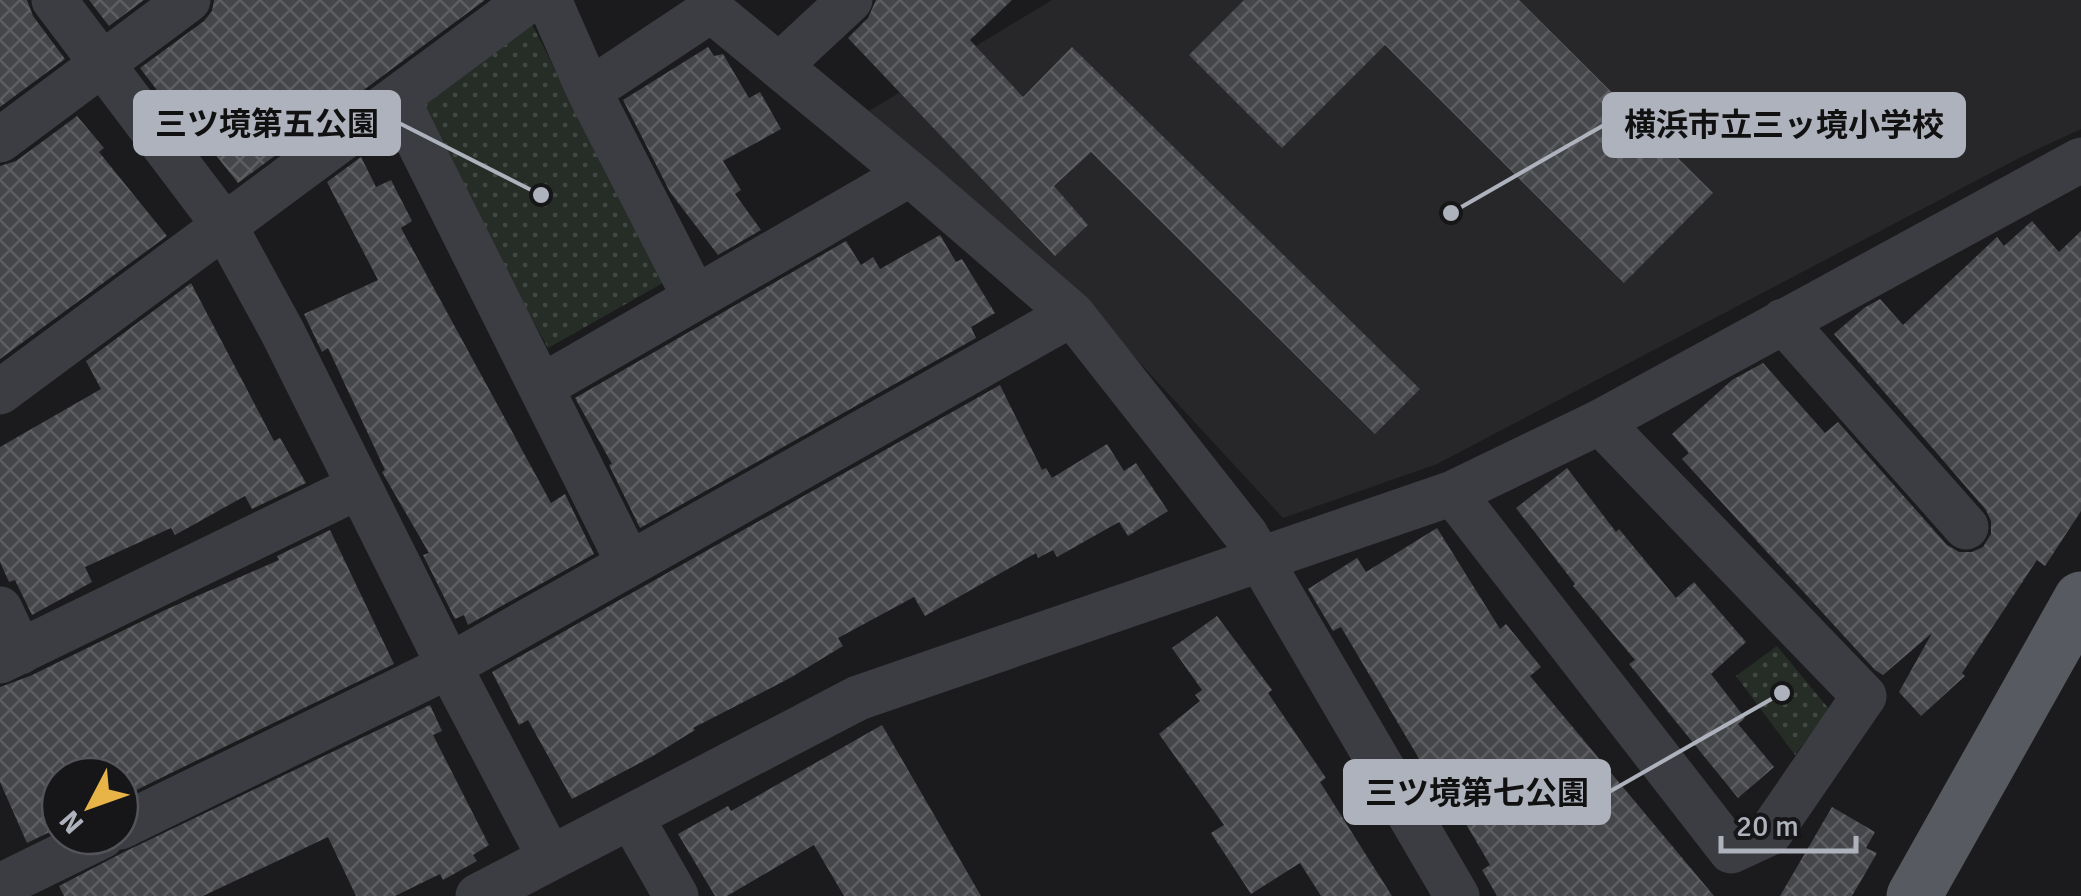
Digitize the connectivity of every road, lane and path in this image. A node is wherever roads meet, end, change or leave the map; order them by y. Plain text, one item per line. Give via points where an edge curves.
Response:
1 (54, 0) edge
2 (188, 0) edge
3 (529, 0) edge
4 (549, 0) edge
5 (850, 0) edge
6 (102, 65) junction
7 (779, 66) junction
8 (589, 90) junction
9 (397, 99) junction
10 (0, 140) edge
11 (2081, 160) edge
12 (910, 174) junction
13 (224, 225) junction
14 (695, 298) junction
15 (1072, 314) junction
16 (1783, 321) junction
17 (541, 387) junction
18 (0, 392) edge
19 (1600, 422) junction
20 (358, 487) junction
21 (1453, 493) junction
22 (1966, 527) dead end
23 (1260, 559) junction
24 (629, 564) junction
25 (2081, 599) edge
26 (0, 609) edge
27 (10, 656) edge
28 (449, 666) junction
29 (140, 817) edge
30 (630, 817) junction
31 (61, 856) edge
32 (550, 858) junction
33 (0, 886) edge
34 (478, 896) edge
35 (676, 896) edge
36 (1457, 896) edge
37 (1914, 896) edge

1 - 6 street
2 - 6 street
3 - 9 street
4 - 8 street
5 - 7 street
6 - 10 street
6 - 13 street
7 - 8 street via 710,10
7 - 12 street
8 - 14 street
9 - 13 street
9 - 17 street
11 - 16 street
12 - 14 street
12 - 15 street
13 - 18 street
13 - 20 street
14 - 17 street
15 - 23 street
15 - 24 street
16 - 19 street
16 - 22 street
17 - 24 street
19 - 21 street
19 - 21 street via 1864,696 1770,833 1731,852
20 - 27 street
20 - 28 street
21 - 23 street
23 - 30 street via 858,698
23 - 36 street
24 - 28 street
25 - 37 main road
26 - 27 street
28 - 29 street
28 - 32 street
30 - 32 street
30 - 35 street
31 - 33 street
32 - 34 street

